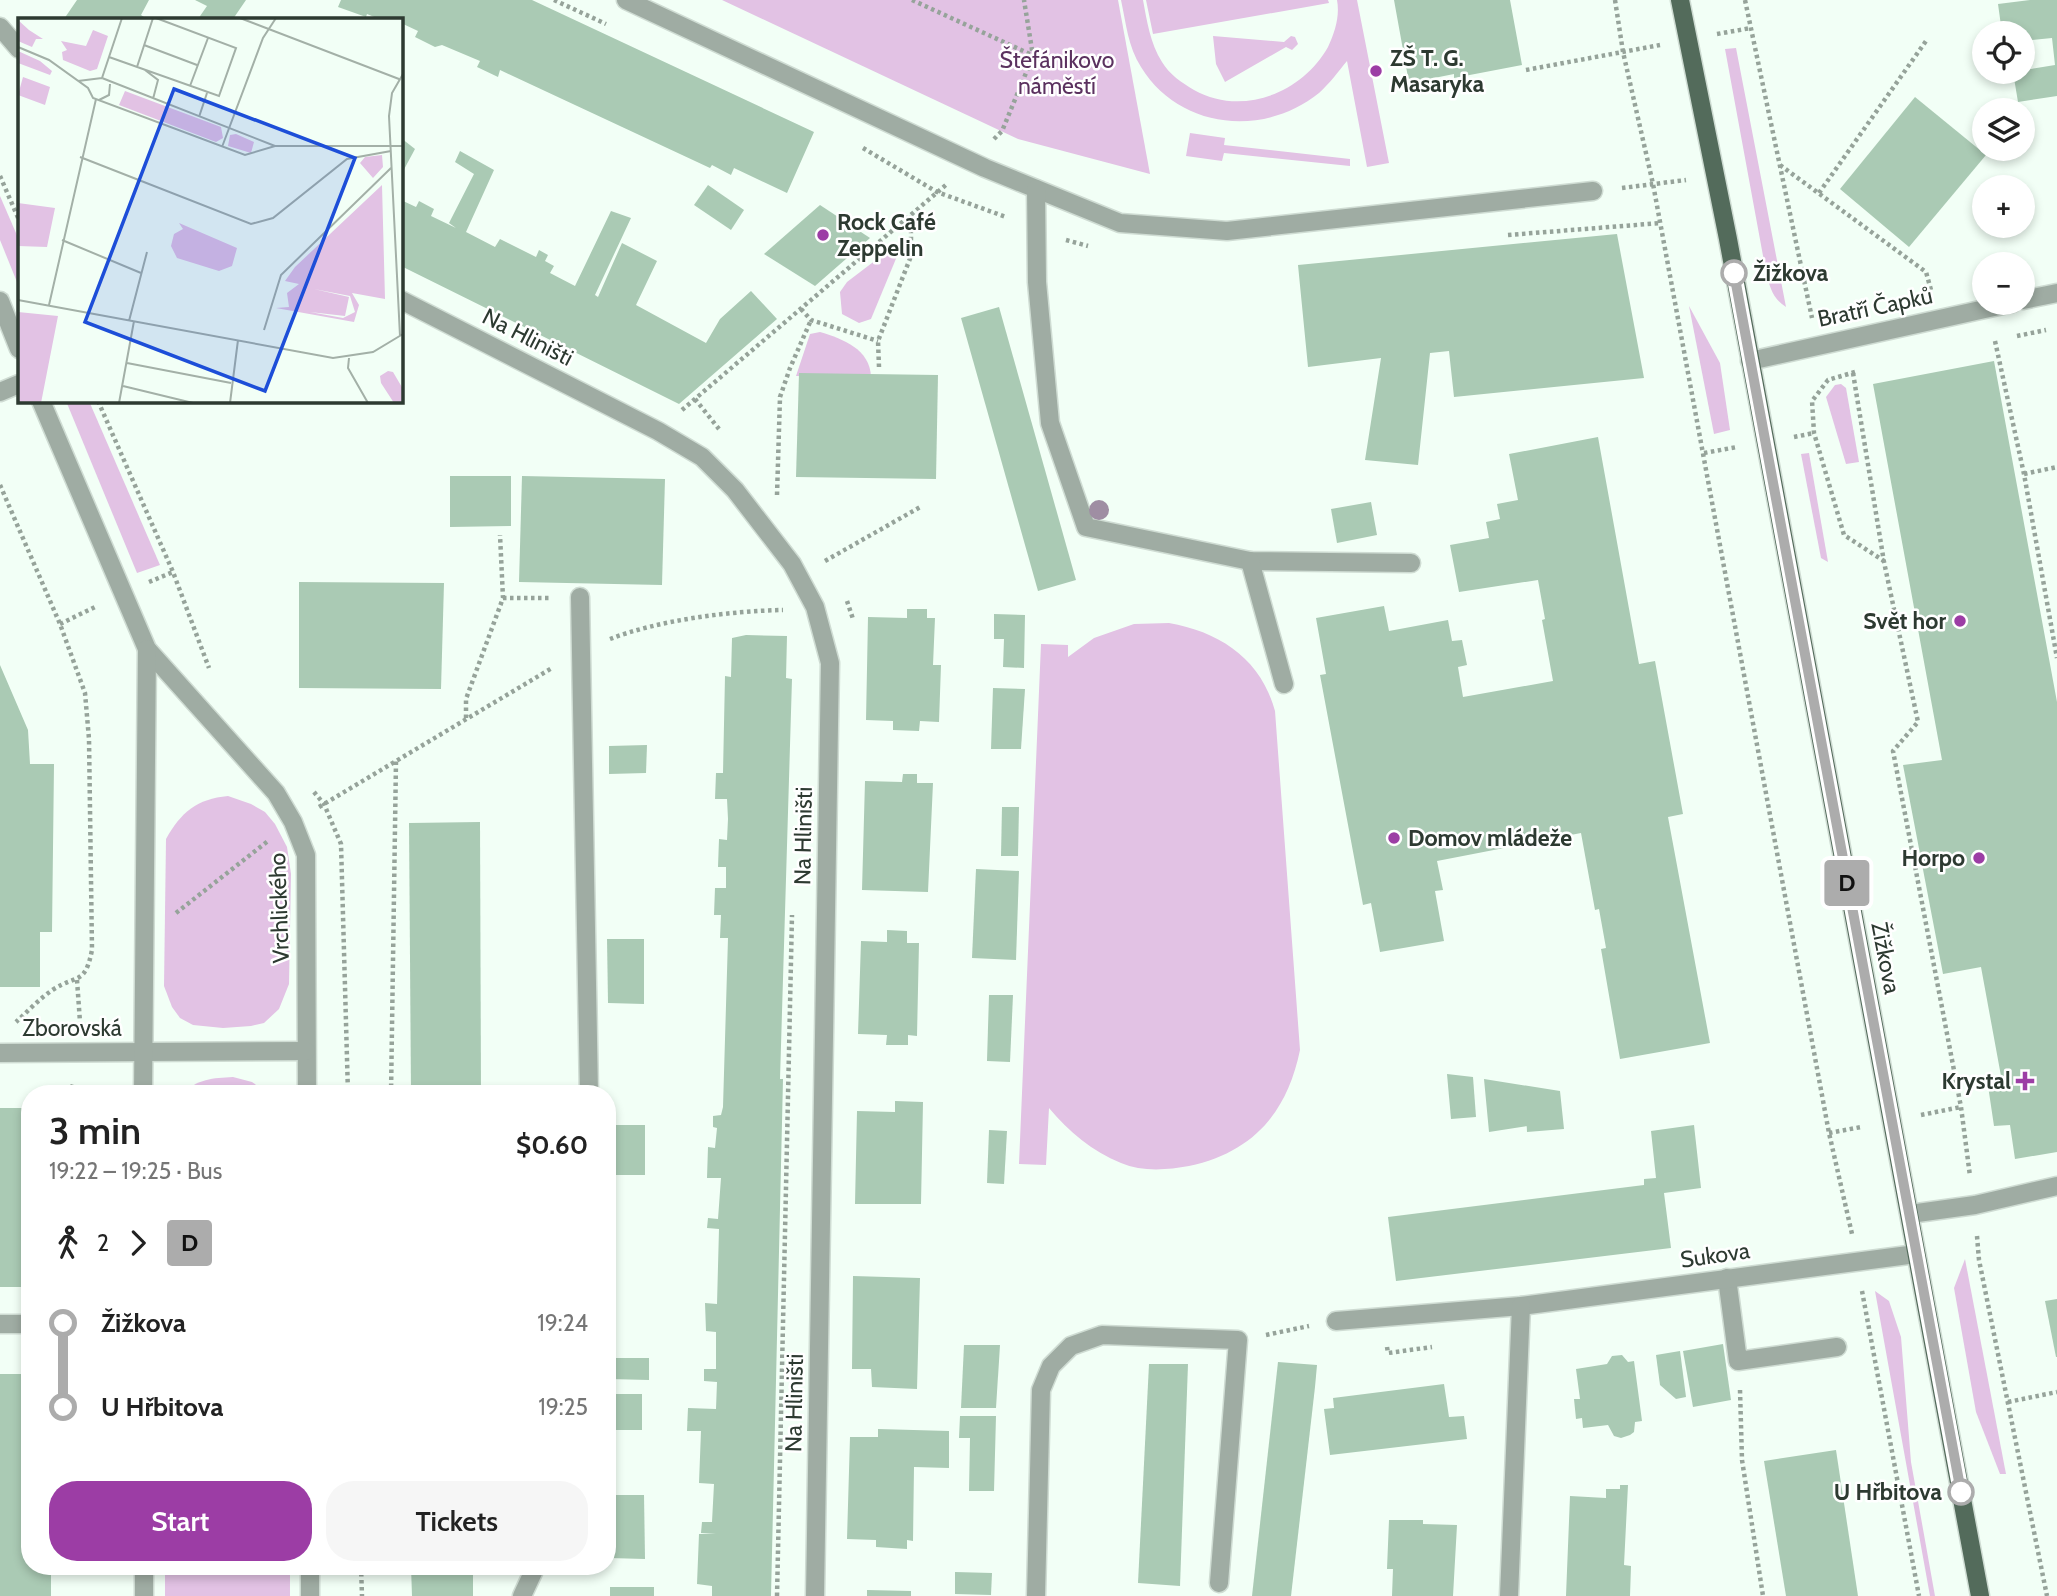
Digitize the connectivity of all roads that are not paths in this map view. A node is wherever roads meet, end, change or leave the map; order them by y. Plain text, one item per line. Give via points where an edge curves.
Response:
1 (626, 0) edge
2 (1680, 0) edge
3 (0, 27) edge
4 (18, 48) edge
5 (1036, 189) junction
6 (1593, 191) road end
7 (2057, 293) edge
8 (2035, 298) edge
9 (0, 301) edge
10 (402, 301) edge
11 (1972, 312) edge
12 (18, 346) edge
13 (1750, 361) junction
14 (18, 384) edge
15 (0, 392) edge
16 (41, 402) edge
17 (1250, 561) junction
18 (1411, 563) dead end
19 (580, 597) road end
20 (148, 649) junction
21 (1284, 684) dead end
22 (306, 1051) junction
23 (0, 1053) edge
24 (143, 1054) junction
25 (143, 1085) edge
26 (307, 1085) edge
27 (589, 1085) edge
28 (2057, 1186) edge
29 (1910, 1214) junction
30 (1916, 1254) junction
31 (1727, 1278) junction
32 (1521, 1306) junction
33 (1336, 1321) road end
34 (0, 1324) edge
35 (21, 1324) edge
36 (1837, 1347) dead end
37 (144, 1575) edge
38 (310, 1575) edge
39 (532, 1575) edge
40 (1219, 1583) dead end
41 (144, 1596) edge
42 (310, 1596) edge
43 (522, 1596) edge
44 (815, 1596) edge
45 (1036, 1596) edge
46 (1509, 1596) edge
47 (1980, 1596) edge

1 - 5 street
2 - 13 main road, Žižkova
3 - 4 street
5 - 6 street via 1120,223 1227,231
5 - 17 street via 1037,282 1050,424 1086,527
7 - 8 street
9 - 12 street
10 - 44 street, Na Hliništi via 702,457 735,490 792,564 815,607 830,663
11 - 13 street, Bratří Čapků
13 - 29 main road, Žižkova
14 - 15 street
16 - 20 street, Vrchlického
17 - 18 street
17 - 21 street
19 - 27 street
20 - 22 street, Vrchlického via 276,793 306,855
20 - 24 street, Vrchlického
22 - 24 street, Zborovská
22 - 26 street, Vrchlického
23 - 24 street, Zborovská
24 - 25 street, Vrchlického
28 - 29 street
29 - 30 main road, Žižkova
30 - 31 street, Sukova
30 - 47 main road, Žižkova
31 - 32 street, Sukova
31 - 36 street via 1738,1361
32 - 33 street, Sukova
32 - 46 street
34 - 35 street
37 - 41 street
38 - 42 street
39 - 43 street
40 - 45 street via 1238,1340 1102,1335 1071,1346 1051,1366 1041,1390

